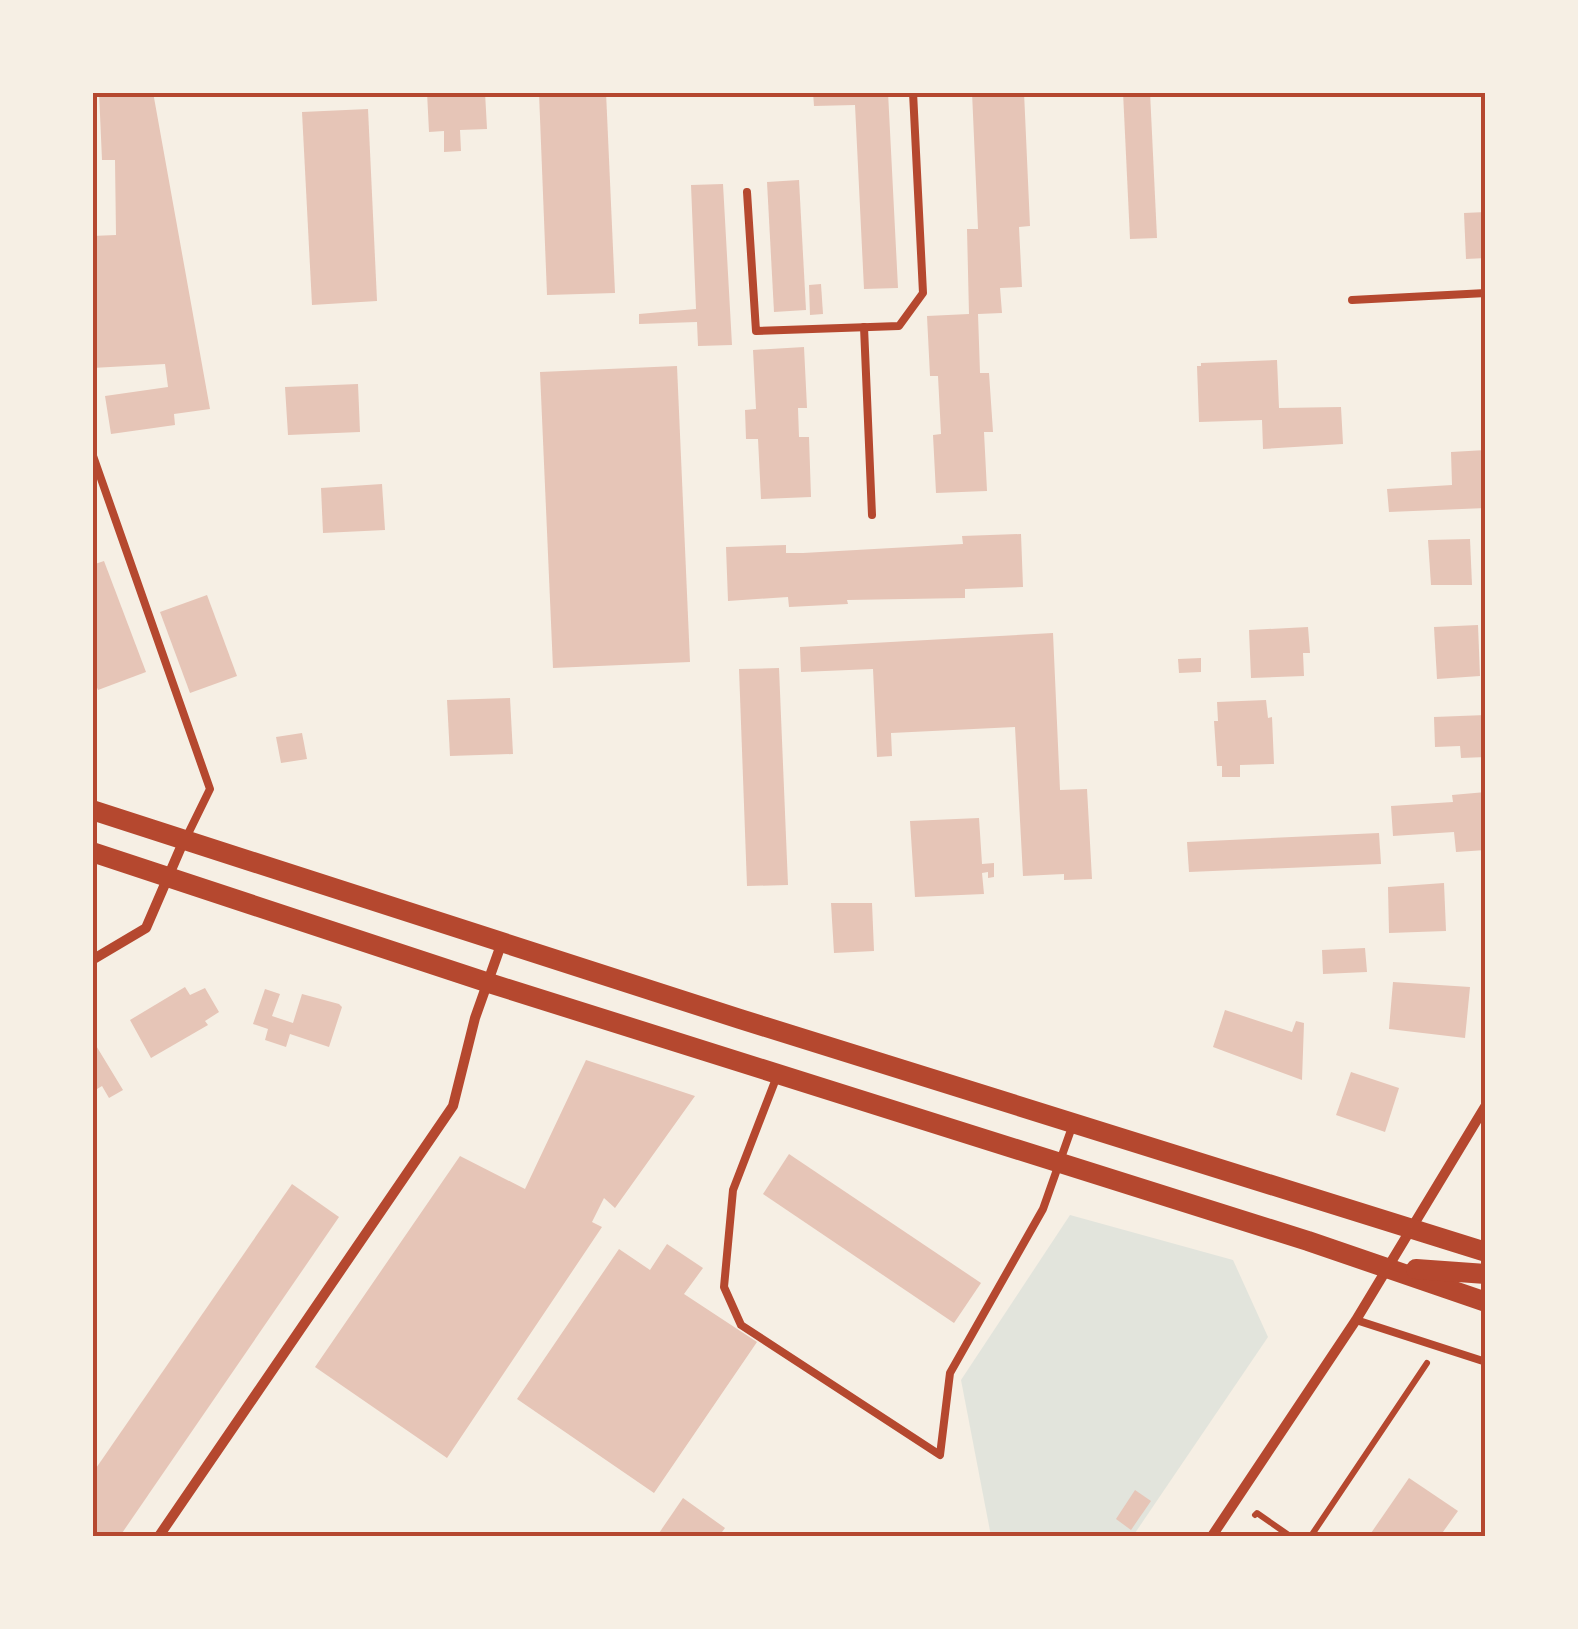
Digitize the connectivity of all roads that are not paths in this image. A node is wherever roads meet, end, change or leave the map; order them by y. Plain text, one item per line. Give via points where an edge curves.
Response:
1 (913, 92) edge
2 (747, 192) dead end
3 (1486, 293) edge
4 (1352, 300) dead end
5 (864, 327) junction
6 (92, 453) edge
7 (872, 516) dead end
8 (92, 810) edge
9 (184, 840) junction
10 (92, 852) edge
11 (167, 876) junction
12 (502, 942) junction
13 (92, 960) edge
14 (489, 983) junction
15 (778, 1072) junction
16 (1486, 1105) edge
17 (1072, 1124) junction
18 (1062, 1163) junction
19 (1413, 1230) junction
20 (1486, 1252) edge
21 (1389, 1268) junction
22 (1486, 1274) edge
23 (1486, 1302) edge
24 (1356, 1320) junction
25 (1486, 1362) edge
26 (159, 1536) edge
27 (1212, 1536) edge

1 - 5 lane via 923,293 899,326
2 - 5 lane via 756,332
3 - 4 lane
5 - 7 lane
6 - 9 lane via 210,790
8 - 9 main road
9 - 11 street
9 - 12 main road
10 - 11 main road
11 - 13 street via 146,928
11 - 14 main road
12 - 14 street
12 - 17 main road
14 - 15 main road
14 - 26 street via 453,1106
15 - 18 main road
15 - 18 lane via 733,1190 724,1287 741,1325 940,1455 950,1372
16 - 19 street
17 - 18 lane
17 - 19 main road
18 - 21 main road
19 - 20 main road
19 - 21 street
21 - 22 main road
21 - 23 main road
21 - 24 street
24 - 25 lane
24 - 27 street

